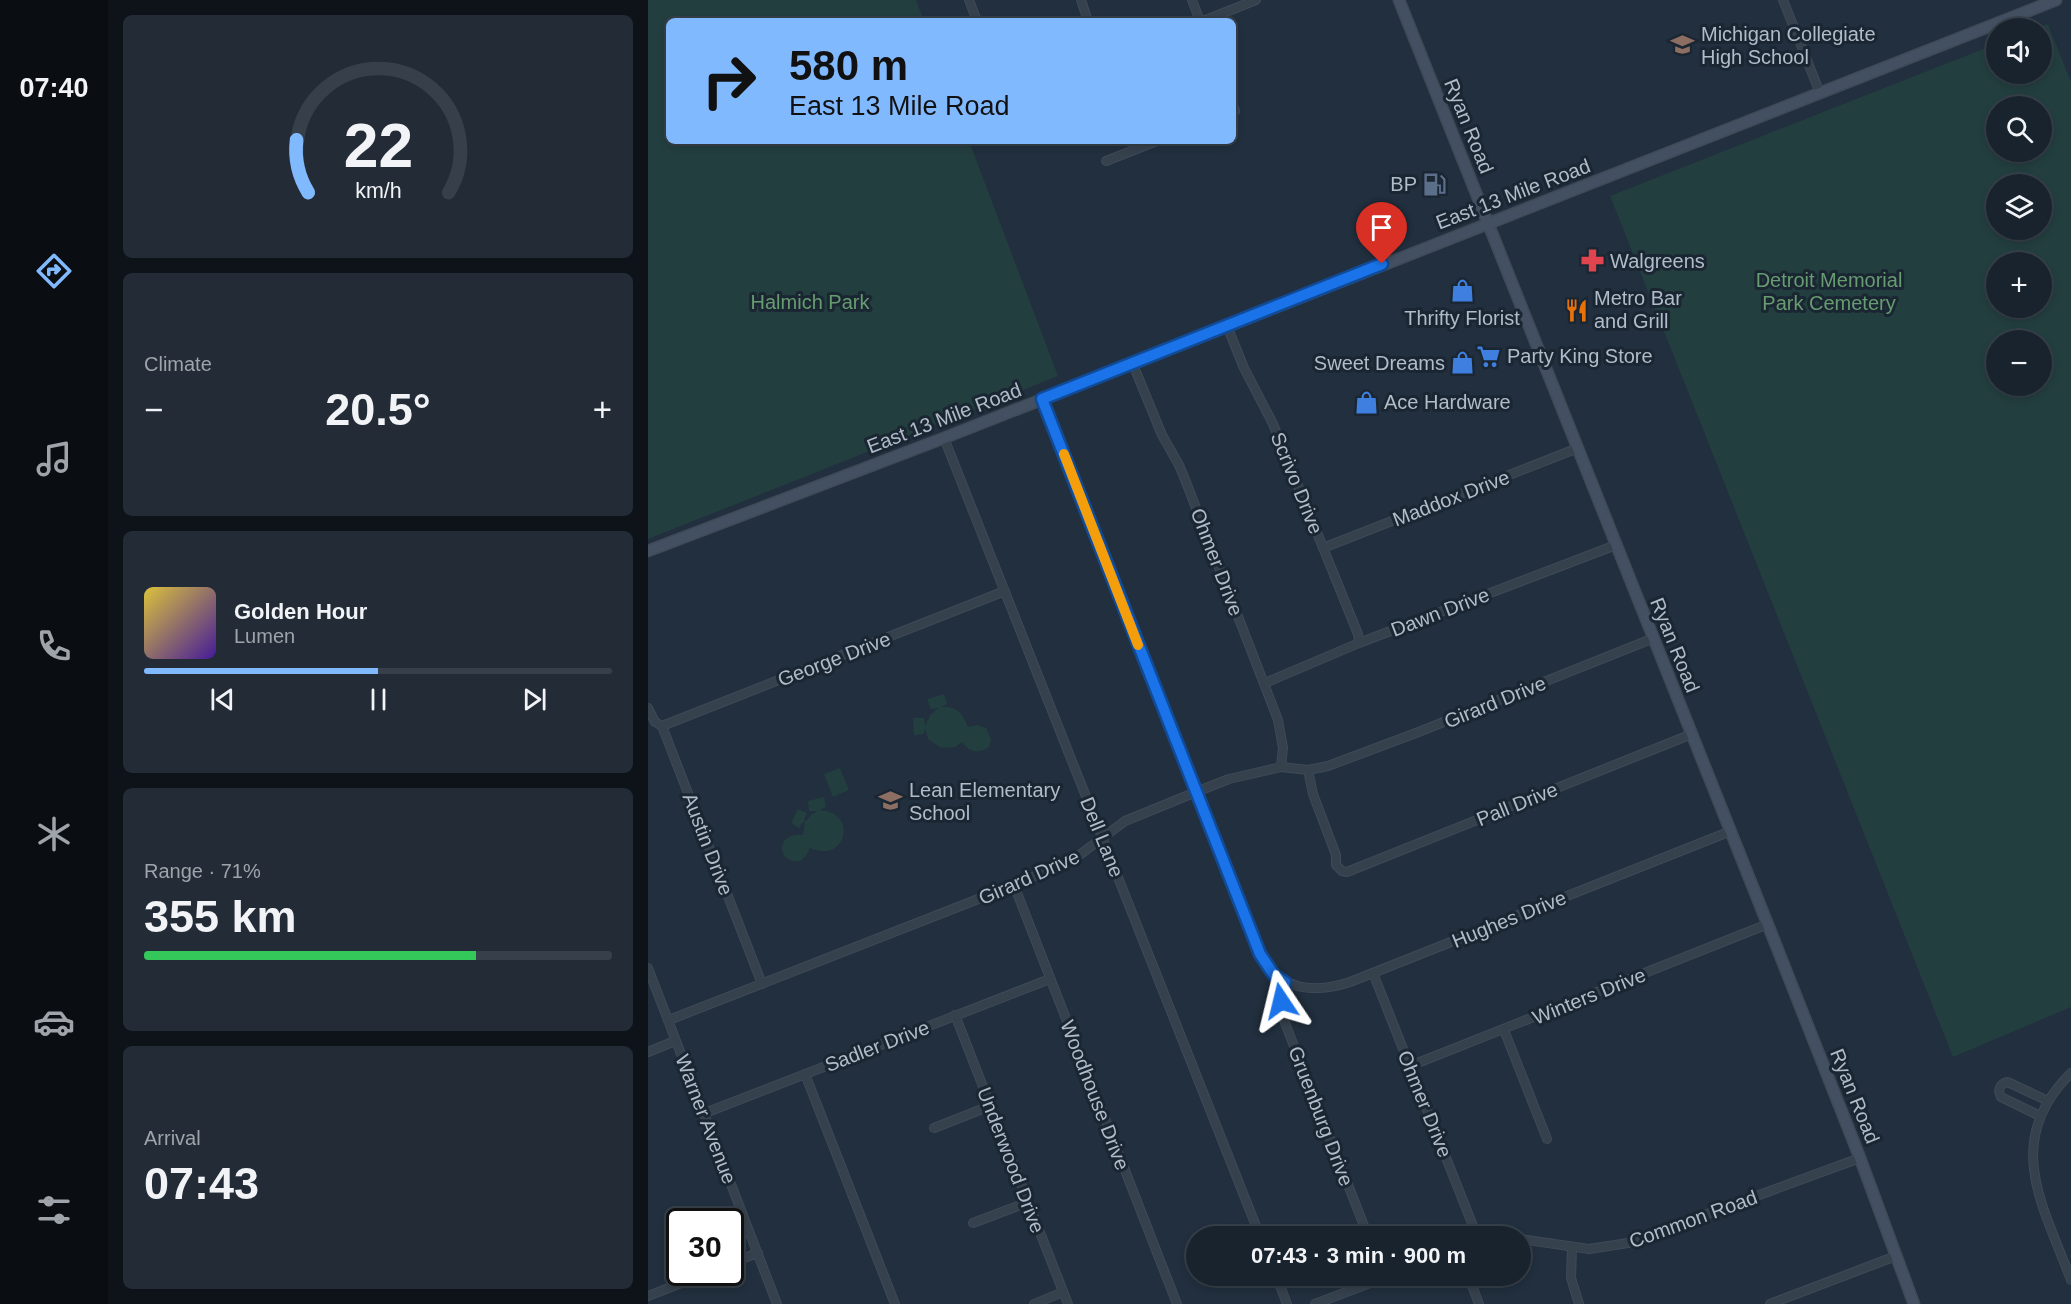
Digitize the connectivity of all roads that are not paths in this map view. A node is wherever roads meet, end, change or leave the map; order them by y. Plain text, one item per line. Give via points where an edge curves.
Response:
1 (969, 0) edge
2 (1081, 0) edge
3 (1192, 0) edge
4 (1256, 0) edge
5 (1399, 0) edge
6 (1783, 0) edge
7 (2056, 0) edge
8 (976, 18) edge
9 (1088, 18) edge
10 (1200, 18) edge
11 (1209, 18) edge
12 (1820, 93) junction
13 (1149, 144) edge
14 (1106, 161) dead end
15 (1488, 223) junction
16 (1227, 326) junction
17 (1132, 362) junction
18 (1042, 399) junction
19 (944, 438) junction
20 (1578, 448) junction
21 (1616, 544) junction
22 (1323, 548) junction
23 (648, 551) edge
24 (1005, 591) junction
25 (1654, 638) junction
26 (1359, 643) junction
27 (1265, 682) junction
28 (648, 708) edge
29 (662, 726) junction
30 (1692, 734) junction
31 (1281, 767) junction
32 (1308, 770) junction
33 (1196, 792) junction
34 (1731, 831) junction
35 (1102, 839) junction
36 (1014, 885) junction
37 (1768, 924) junction
38 (648, 968) edge
39 (1372, 973) junction
40 (1050, 979) junction
41 (1285, 982) junction
42 (762, 984) junction
43 (954, 1015) junction
44 (669, 1020) junction
45 (1504, 1030) junction
46 (675, 1041) junction
47 (648, 1052) edge
48 (1410, 1066) junction
49 (2071, 1073) edge
50 (805, 1074) junction
51 (2048, 1101) junction
52 (990, 1106) junction
53 (705, 1113) junction
54 (2040, 1116) junction
55 (934, 1128) dead end
56 (1547, 1139) dead end
57 (1860, 1158) junction
58 (1028, 1202) junction
59 (973, 1223) dead end
60 (1256, 1226) edge
61 (1364, 1226) edge
62 (1474, 1226) edge
63 (1531, 1240) edge
64 (1572, 1247) junction
65 (758, 1253) junction
66 (1896, 1256) junction
67 (744, 1258) edge
68 (2071, 1280) edge
69 (673, 1286) edge
70 (1280, 1286) edge
71 (1361, 1286) edge
72 (1472, 1286) edge
73 (1063, 1292) junction
74 (648, 1296) edge
75 (777, 1304) edge
76 (895, 1304) edge
77 (1034, 1304) edge
78 (1068, 1304) edge
79 (1177, 1304) edge
80 (1287, 1304) edge
81 (1315, 1304) edge
82 (1479, 1304) edge
83 (1579, 1304) edge
84 (1770, 1304) edge
85 (1914, 1304) edge

1 - 8 street
2 - 9 street
3 - 10 street
4 - 11 street
5 - 15 main road, Ryan Road
6 - 12 street
7 - 12 main road, East 13 Mile Road
12 - 15 main road, East 13 Mile Road
13 - 14 street
15 - 16 main road, East 13 Mile Road
15 - 20 main road, Ryan Road
16 - 17 main road, East 13 Mile Road
16 - 22 street, Scrivo Drive via 1273,424
17 - 18 main road, East 13 Mile Road
17 - 27 street, Ohmer Drive via 1162,435 1179,465
18 - 19 main road, East 13 Mile Road
18 - 33 street
19 - 23 main road, East 13 Mile Road
19 - 24 street, Dell Lane
20 - 21 main road, Ryan Road
20 - 22 street, Maddox Drive
21 - 25 main road, Ryan Road
21 - 26 street, Dawn Drive
22 - 26 street, Scrivo Drive
24 - 29 street, George Drive
24 - 35 street, Dell Lane
25 - 30 main road, Ryan Road
25 - 32 street, Girard Drive via 1416,733
26 - 27 street, Dawn Drive
27 - 31 street, Ohmer Drive via 1281,731
28 - 29 street, Austin Drive via 655,722
29 - 42 street, Austin Drive
30 - 32 street, Pall Drive via 1347,872 1336,865
30 - 34 main road, Ryan Road
31 - 32 street, Girard Drive
31 - 33 street, Girard Drive
33 - 35 street, Girard Drive via 1125,821
33 - 41 street via 1260,954 1274,975
34 - 37 main road, Ryan Road
34 - 39 street, Hughes Drive
35 - 36 street, Girard Drive via 1074,859
35 - 60 street, Dell Lane
36 - 40 street, Woodhouse Drive
36 - 42 street, Girard Drive
37 - 45 street, Winters Drive
37 - 57 main road, Ryan Road
38 - 44 street, Warner Avenue
39 - 41 street, Hughes Drive via 1332,988 1316,989
39 - 48 street, Ohmer Drive
40 - 43 street, Sadler Drive
40 - 79 street, Woodhouse Drive
41 - 61 street, Gruenburg Drive via 1281,1001 1285,1023
42 - 44 street, Girard Drive
43 - 50 street, Sadler Drive
43 - 52 street, Underwood Drive
44 - 46 street, Warner Avenue
45 - 48 street, Winters Drive
45 - 56 street
46 - 47 street
46 - 53 street, Warner Avenue
48 - 62 street, Ohmer Drive
49 - 51 street
50 - 53 street, Sadler Drive
50 - 76 street
51 - 54 street
51 - 54 street via 2007,1082 2000,1087 2001,1097
52 - 55 street
52 - 58 street, Underwood Drive
53 - 65 street, Warner Avenue
54 - 68 street via 2031,1154 2036,1183
57 - 64 street, Common Road via 1628,1243 1589,1249
57 - 66 main road, Ryan Road
58 - 59 street
58 - 73 street, Underwood Drive
63 - 64 street, Common Road
64 - 83 street via 1571,1278
65 - 67 street
65 - 75 street, Warner Avenue
66 - 84 street
66 - 85 main road, Ryan Road
69 - 74 street
70 - 80 street
71 - 81 street
72 - 82 street
73 - 77 street
73 - 78 street, Underwood Drive

